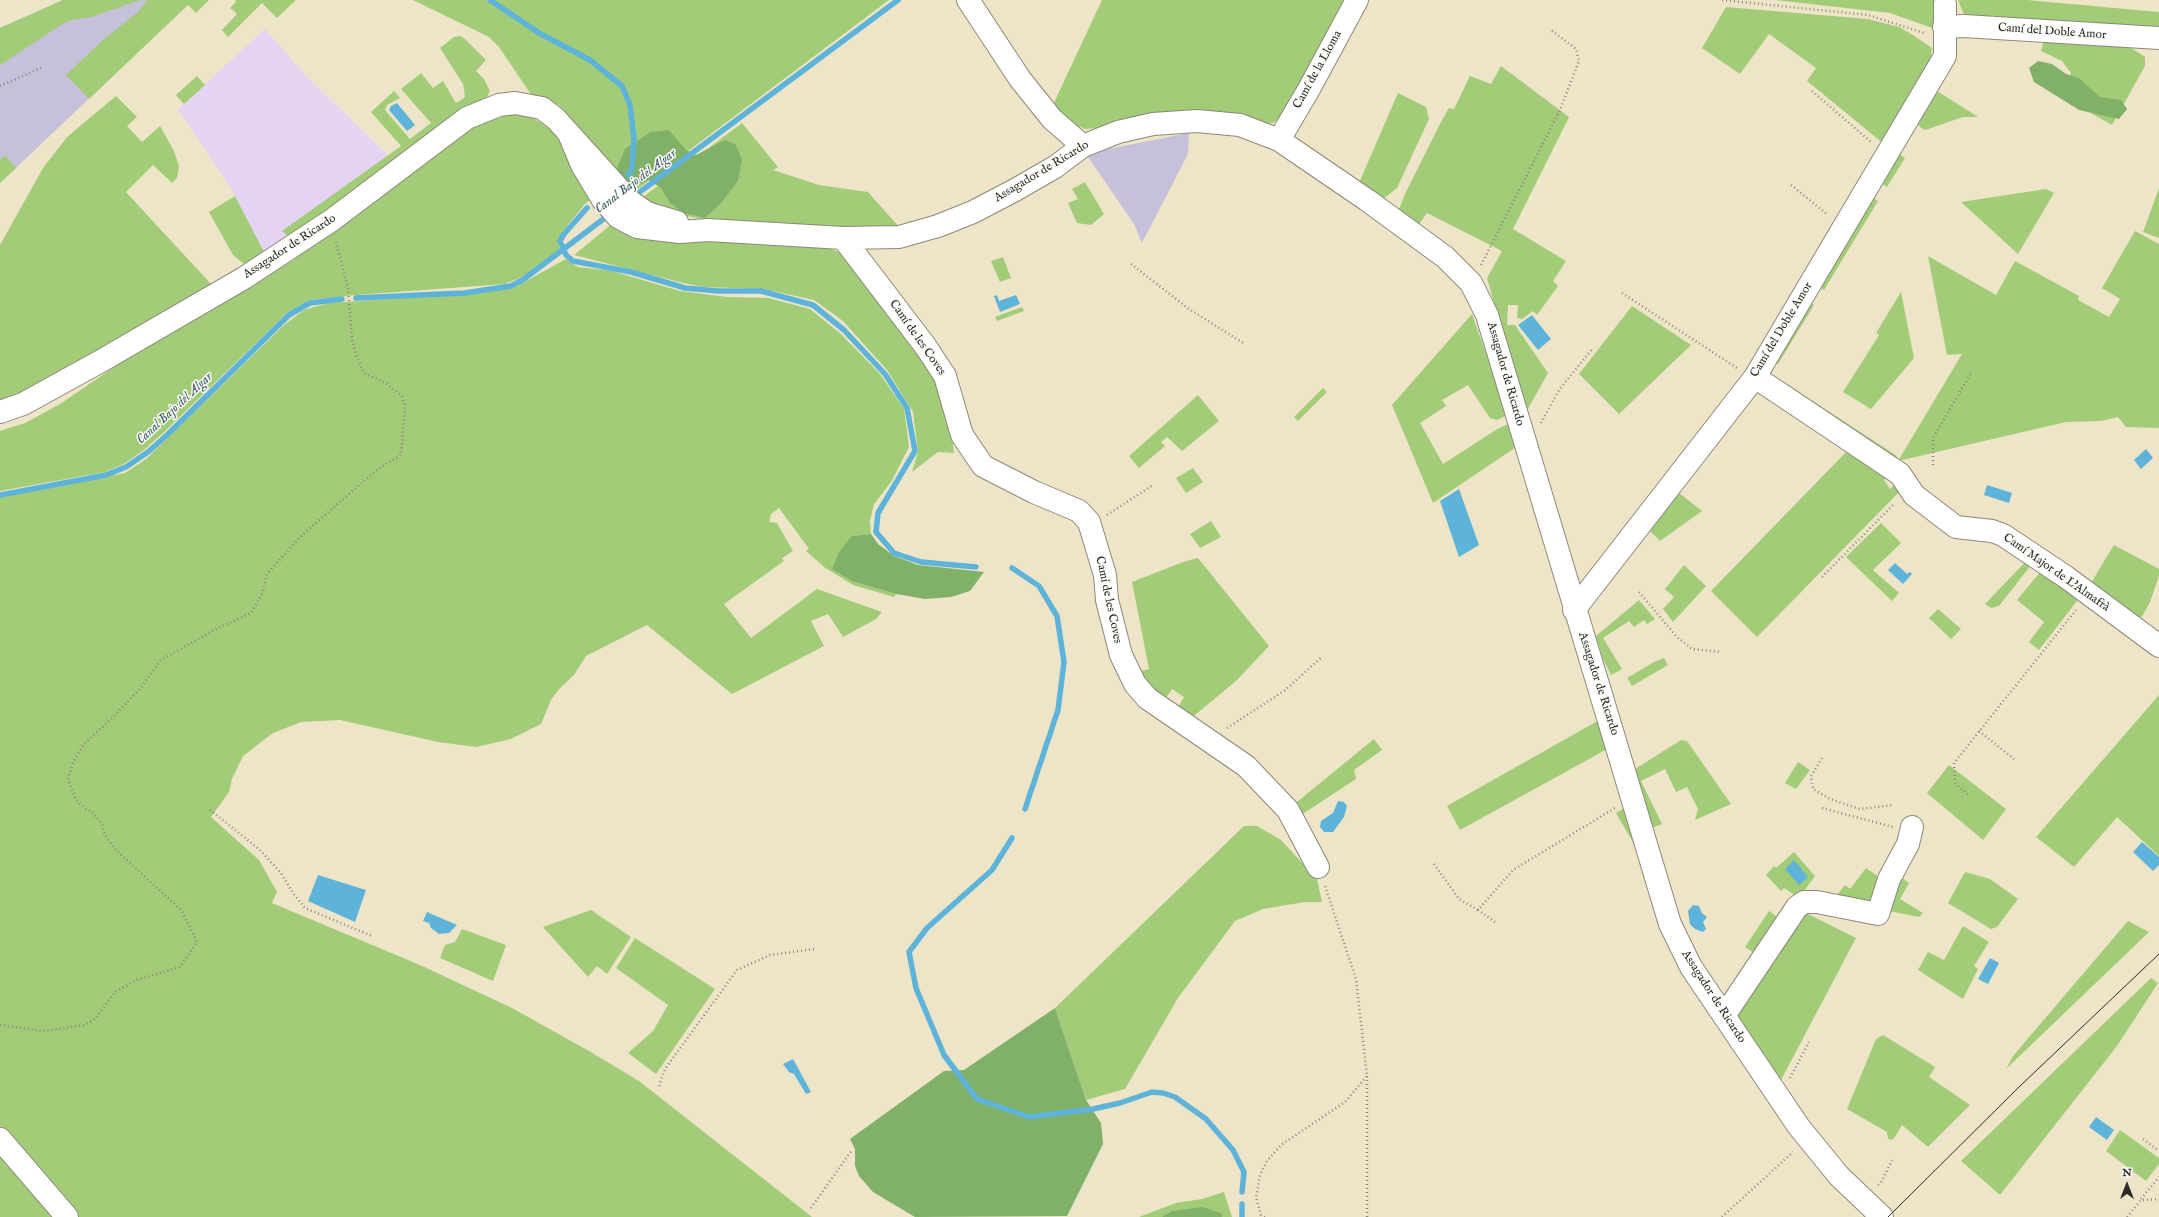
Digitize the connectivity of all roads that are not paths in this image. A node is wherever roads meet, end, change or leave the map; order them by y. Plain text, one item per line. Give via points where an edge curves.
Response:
1 (968, 0) edge
2 (1356, 0) edge
3 (1944, 4) dead end
4 (1944, 33) junction
5 (2159, 38) edge
6 (1279, 140) junction
7 (1083, 146) junction
8 (843, 238) junction
9 (1755, 377) junction
10 (0, 412) edge
11 (1574, 610) junction
12 (2159, 646) edge
13 (1911, 829) road end
14 (1318, 867) road end
15 (1724, 1016) junction
16 (0, 1139) edge
17 (67, 1217) edge
18 (1882, 1217) edge

1 - 7 street via 1020,79 1052,119
2 - 6 street, Camí de la Lloma
3 - 4 street, Camí del Doble Amor
4 - 5 street, Camí del Doble Amor via 1964,26
4 - 9 street, Camí del Doble Amor via 1945,56
6 - 7 street, Assagador de Ricardo via 1240,125 1197,121 1153,124 1118,132
6 - 11 street, Assagador de Ricardo via 1368,200 1445,257 1471,283 1487,315
7 - 8 street, Assagador de Ricardo via 1055,167 1015,190 973,212 938,226 899,237
8 - 10 street, Assagador de Ricardo via 708,230 647,213 631,202 556,119 542,108 515,103 484,110 467,118 332,220 259,268 23,404
8 - 14 street, Camí de les Coves via 945,376 962,434 983,466 1079,512 1089,522 1105,575 1107,600 1121,655 1135,684 1147,698 1246,766 1288,810
9 - 11 street, Camí del Doble Amor
9 - 12 street, Camí Major de L'Almafrà via 1900,474 1914,495 1956,527 1992,531 2003,535 2088,593
11 - 15 street, Assagador de Ricardo via 1670,924 1691,967
13 - 15 street via 1908,844 1890,879 1878,914 1817,902 1804,902 1796,907
15 - 18 street, Assagador de Ricardo via 1809,1140 1839,1176
16 - 17 street

